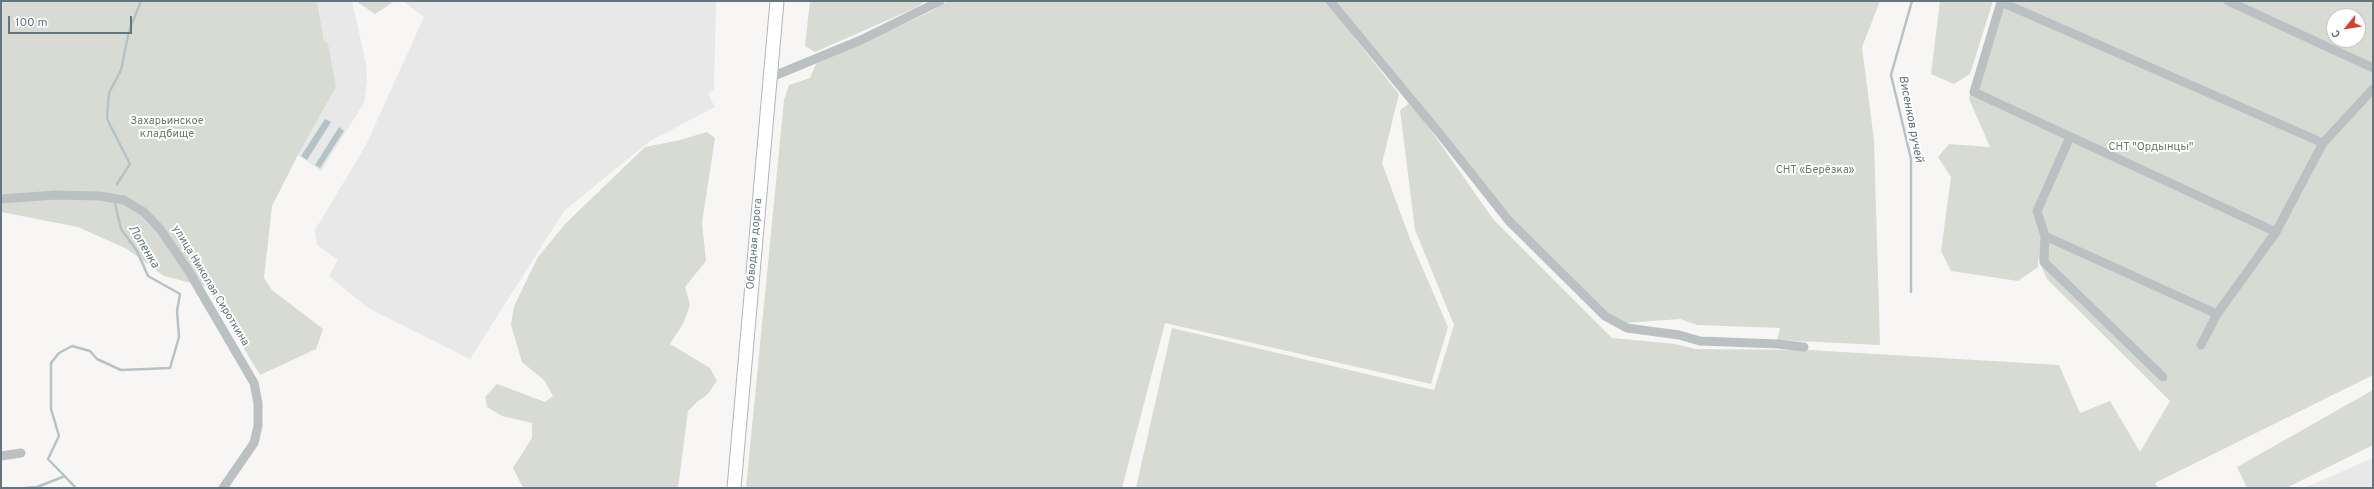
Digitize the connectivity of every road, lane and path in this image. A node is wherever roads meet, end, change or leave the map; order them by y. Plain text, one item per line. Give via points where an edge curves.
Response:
1 (777, 1) edge
2 (940, 1) edge
3 (1330, 1) edge
4 (2228, 1) edge
5 (2373, 68) edge
6 (769, 78) junction
7 (2373, 89) edge
8 (2070, 137) junction
9 (2323, 142) junction
10 (1, 200) edge
11 (2276, 232) junction
12 (2046, 236) junction
13 (2217, 314) junction
14 (2201, 345) dead end
15 (1804, 347) dead end
16 (2163, 377) dead end
17 (21, 453) dead end
18 (1, 456) edge
19 (223, 488) edge
20 (734, 488) edge

1 - 6 main road, Обводная дорога
2 - 6 street via 862,40
3 - 15 street via 1436,128 1509,221 1605,316 1627,328 1679,335 1700,341
4 - 5 street
6 - 20 main road, Обводная дорога
7 - 9 street
8 - 9 street via 1974,92 2001,2
8 - 11 street
8 - 12 street via 2037,211
9 - 11 street
10 - 19 street, улица Николая Сироткина via 55,194 124,200 144,212 160,229 188,270 254,383 258,403 258,426 254,443
11 - 13 street
12 - 13 street
12 - 16 street via 2044,262 2047,266
13 - 14 street
17 - 18 street

